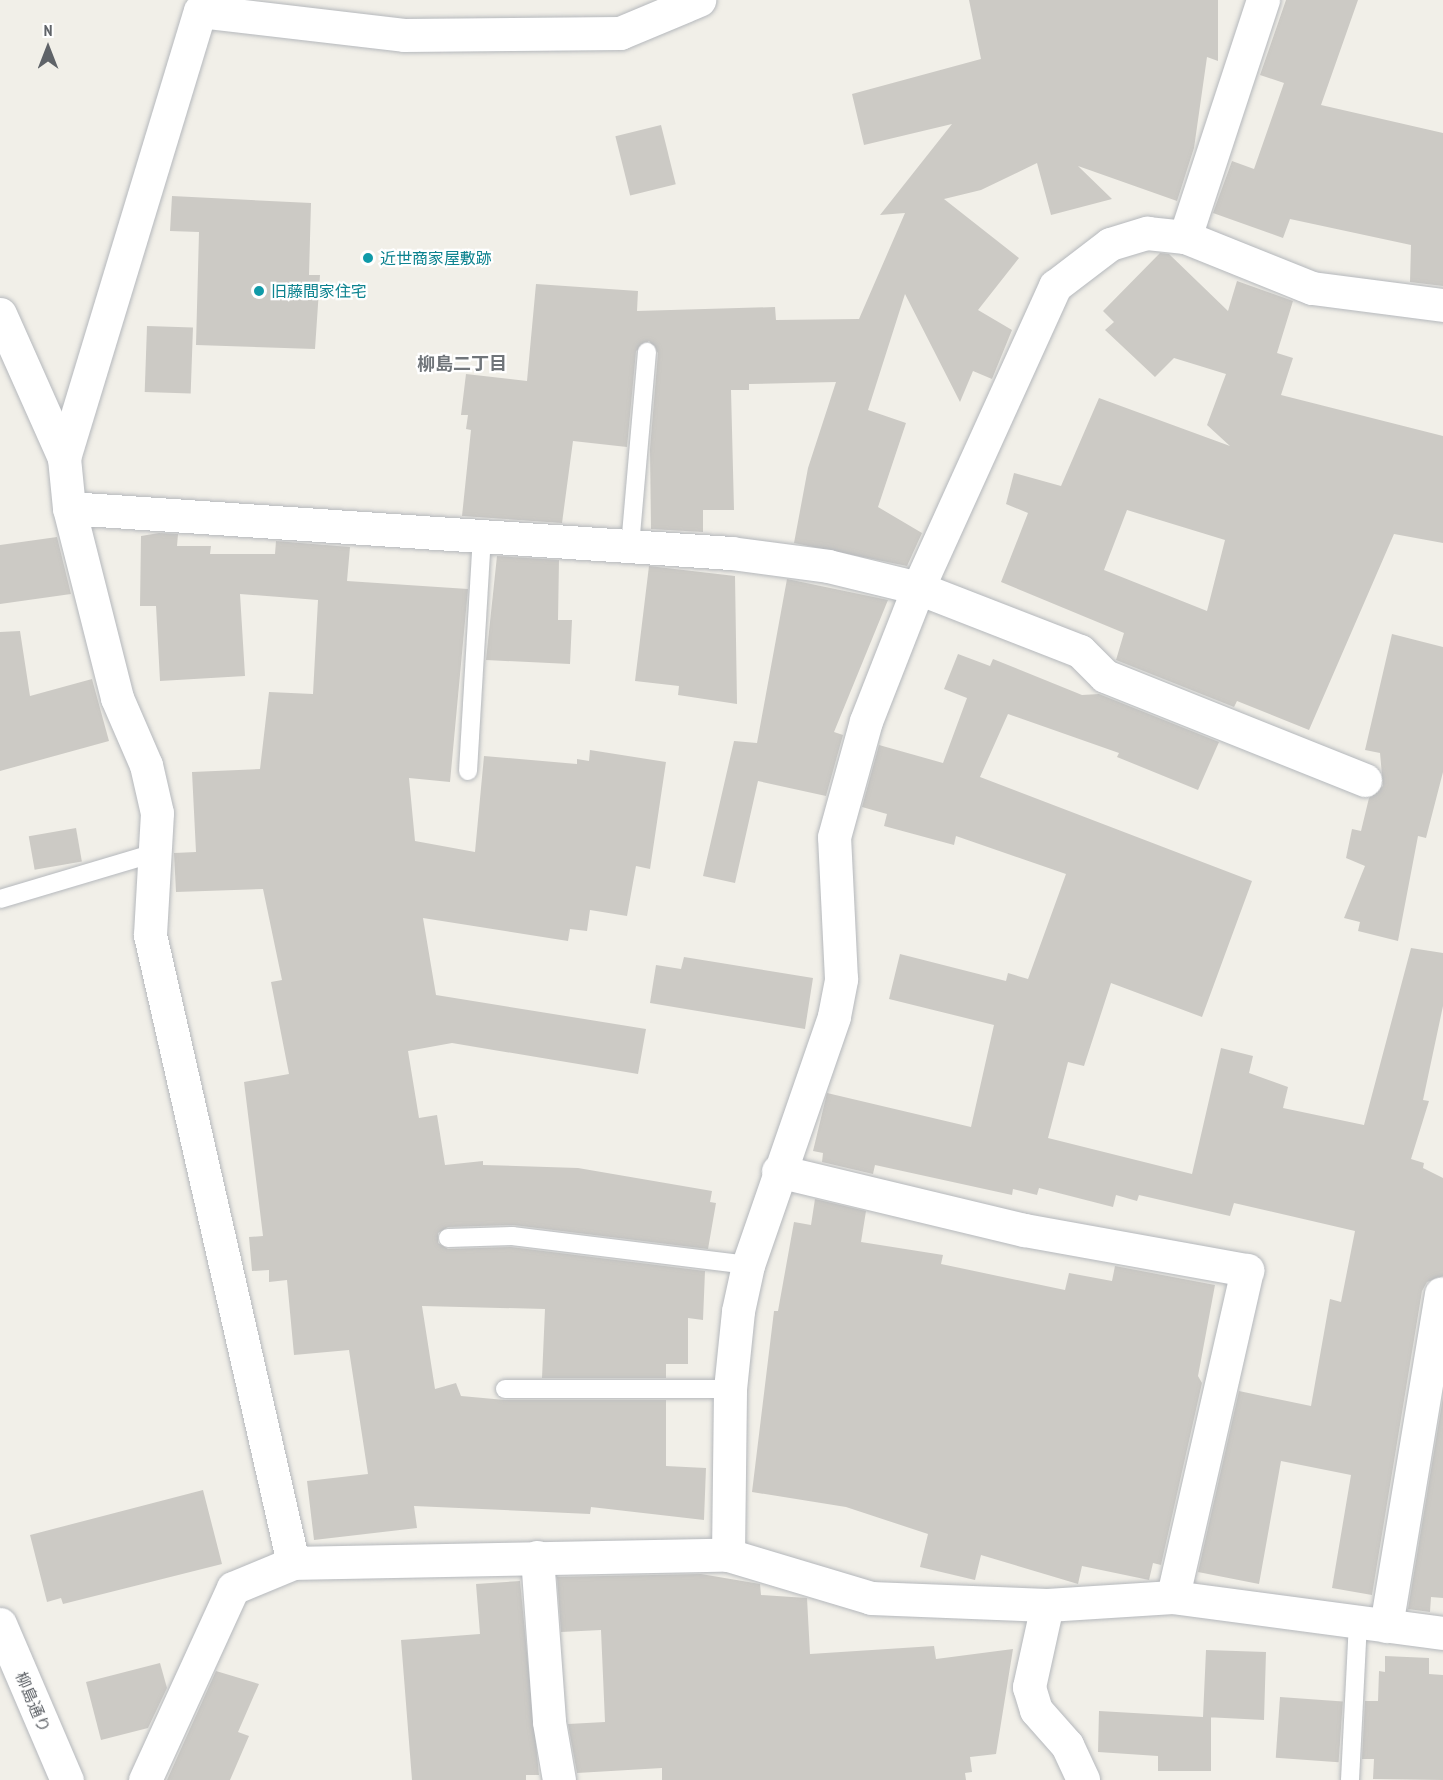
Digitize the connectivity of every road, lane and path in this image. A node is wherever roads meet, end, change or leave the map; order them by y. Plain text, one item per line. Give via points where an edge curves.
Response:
1 (699, 0) edge
2 (1263, 0) edge
3 (1185, 237) junction
4 (1443, 305) edge
5 (0, 314) edge
6 (647, 352) dead end
7 (64, 458) junction
8 (69, 508) junction
9 (482, 538) junction
10 (630, 546) junction
11 (918, 588) junction
12 (468, 771) dead end
13 (1365, 780) dead end
14 (152, 854) junction
15 (0, 899) edge
16 (778, 1171) junction
17 (448, 1238) dead end
18 (748, 1265) junction
19 (1441, 1294) dead end
20 (505, 1389) dead end
21 (730, 1389) junction
22 (728, 1555) junction
23 (537, 1557) junction
24 (293, 1563) junction
25 (1173, 1597) junction
26 (1047, 1605) junction
27 (0, 1624) edge
28 (1372, 1625) junction
29 (1443, 1633) edge
30 (67, 1780) edge
31 (145, 1780) edge
32 (560, 1780) edge
33 (1083, 1780) edge
34 (1350, 1780) edge

1 - 7 street via 620,33 404,35 200,11
2 - 3 street
3 - 4 street via 1312,288
3 - 11 street via 1147,233 1110,244 1055,286
5 - 7 street
6 - 10 lane
7 - 8 street
8 - 9 street
8 - 14 street via 117,698 146,765 157,813
9 - 10 street
9 - 12 lane
10 - 11 street via 828,566
11 - 13 street via 1080,651 1105,676
11 - 16 street via 866,721 834,837 841,979 834,1016
14 - 15 lane
14 - 24 street via 150,935
16 - 18 street
16 - 25 street via 1024,1230 1247,1270
17 - 18 lane via 512,1236
18 - 21 street
19 - 28 street
20 - 21 lane
21 - 22 street
22 - 23 street
22 - 26 street via 871,1598
23 - 24 street
23 - 32 street via 549,1722
24 - 31 street via 233,1588
25 - 26 street
25 - 28 street
26 - 33 street via 1029,1686 1036,1710 1066,1745
27 - 30 street, 柳島通り
28 - 29 street
28 - 34 lane

